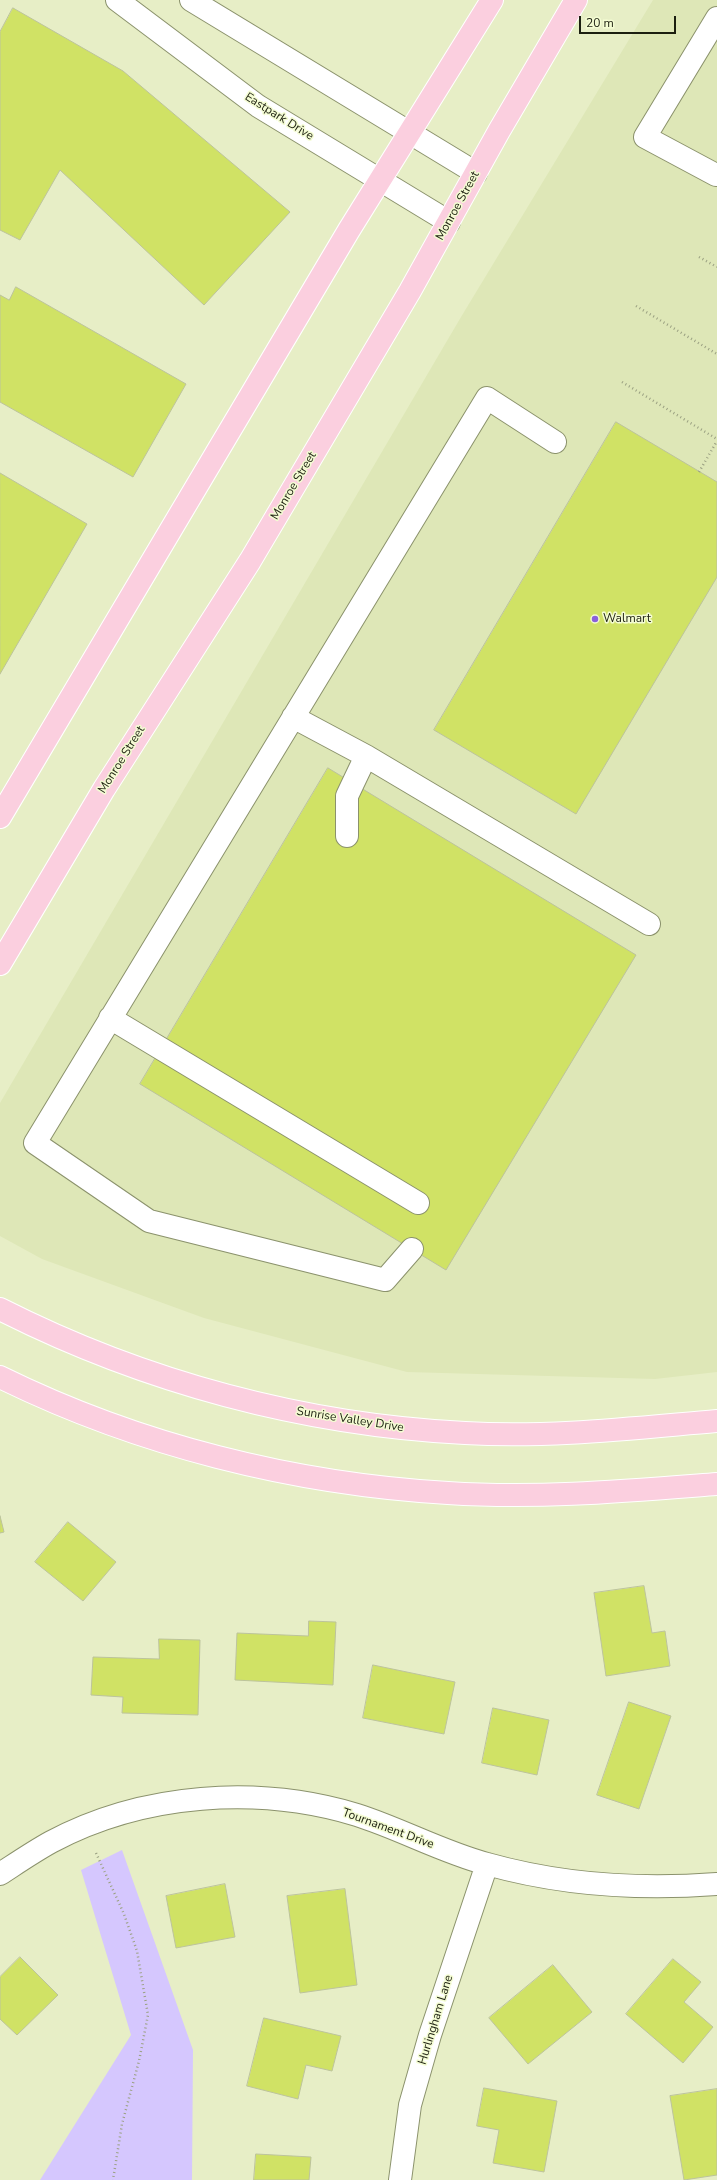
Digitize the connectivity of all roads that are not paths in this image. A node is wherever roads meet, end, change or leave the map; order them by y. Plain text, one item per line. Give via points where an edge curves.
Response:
1 (117, 0) edge
2 (191, 0) edge
3 (492, 0) edge
4 (576, 0) edge
5 (717, 18) edge
6 (410, 133) junction
7 (476, 173) junction
8 (716, 175) edge
9 (381, 179) junction
10 (449, 222) junction
11 (555, 442) dead end
12 (293, 717) junction
13 (366, 756) junction
14 (0, 817) edge
15 (347, 836) dead end
16 (650, 924) dead end
17 (0, 964) edge
18 (110, 1018) junction
19 (418, 1203) dead end
20 (412, 1249) dead end
21 (0, 1309) edge
22 (0, 1377) edge
23 (717, 1421) edge
24 (717, 1484) edge
25 (487, 1864) junction
26 (0, 1874) edge
27 (717, 1884) edge
28 (400, 2180) edge

1 - 9 street, Eastpark Drive via 258,106
2 - 6 street
3 - 6 main road
4 - 7 main road, Monroe Street
5 - 8 street via 645,137
6 - 7 street
6 - 9 main road
7 - 10 main road, Monroe Street
9 - 10 street, Eastpark Drive
9 - 14 main road
10 - 17 main road, Monroe Street via 250,561 108,783
11 - 12 street via 487,398
12 - 13 street
12 - 18 street
13 - 15 street via 347,796
13 - 16 street
18 - 19 street
18 - 20 street via 35,1143 149,1221 385,1280
21 - 23 main road, Sunrise Valley Drive via 59,1337 154,1373 256,1403 322,1417 468,1434 570,1432
22 - 24 main road via 52,1402 164,1441 241,1462 332,1481 448,1493 509,1495 566,1494
25 - 26 street, Tournament Drive via 358,1815 311,1804 253,1797 197,1799 140,1809 84,1827 51,1842
25 - 27 street, Tournament Drive via 554,1879 619,1886 678,1887
25 - 28 street, Hurlingham Lane via 410,2105

